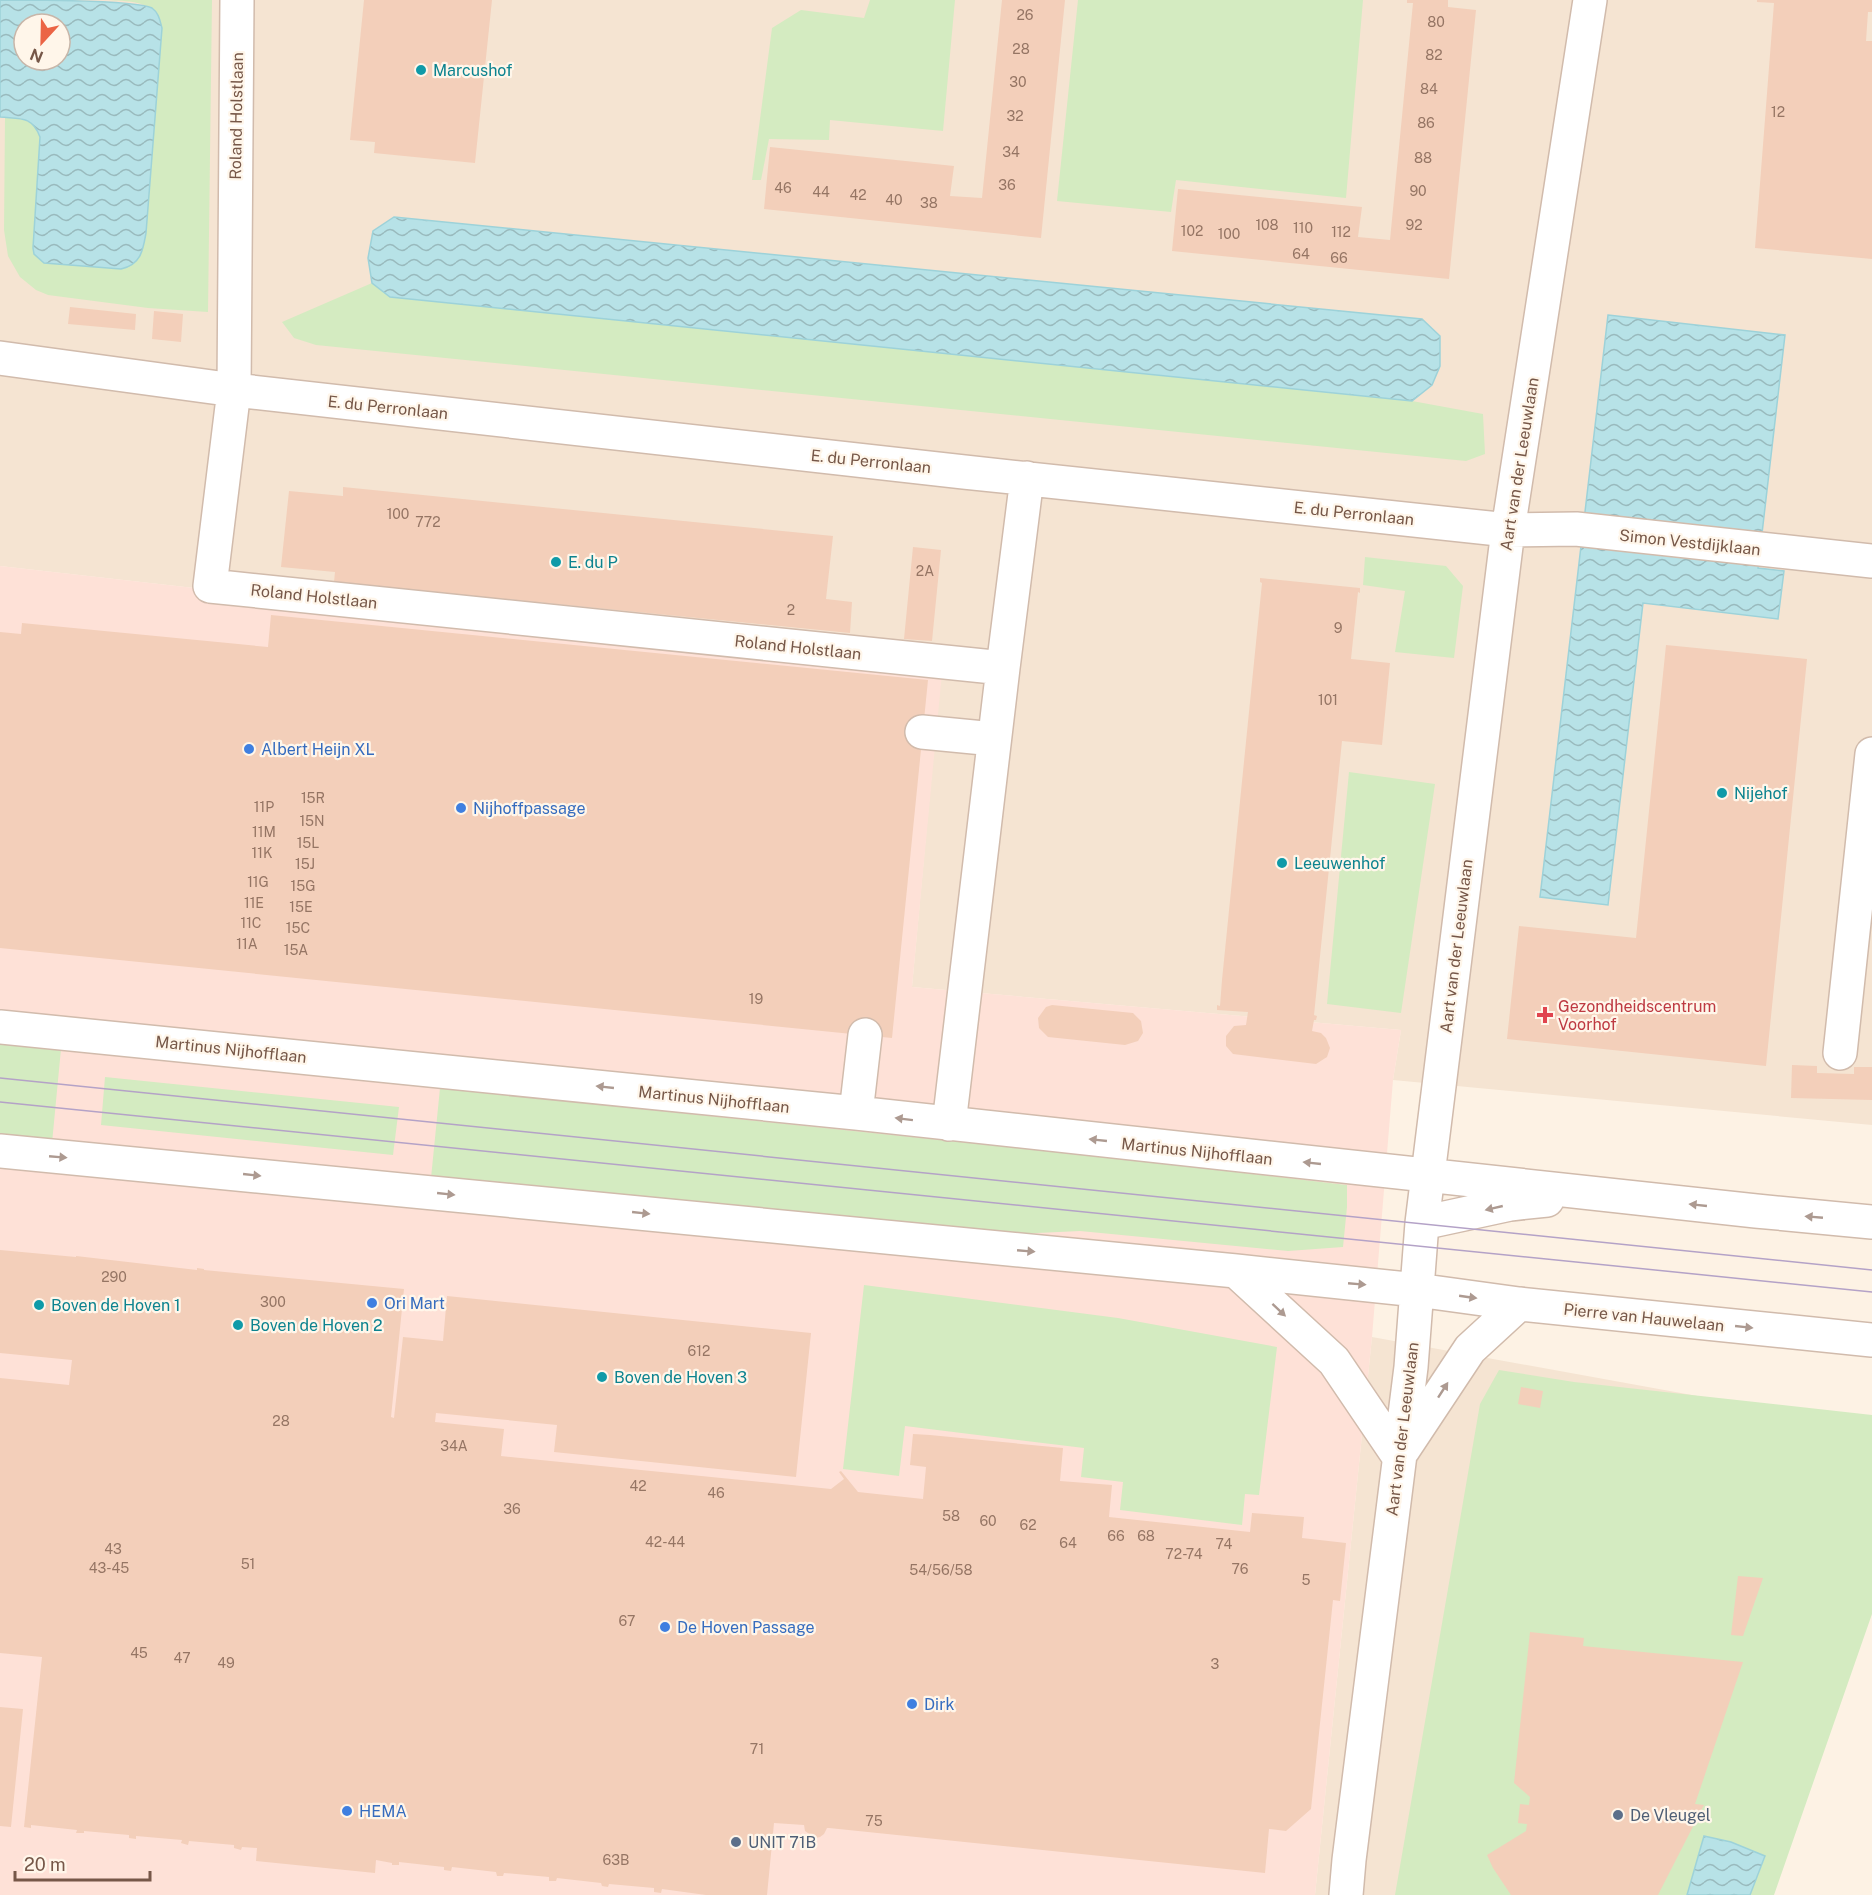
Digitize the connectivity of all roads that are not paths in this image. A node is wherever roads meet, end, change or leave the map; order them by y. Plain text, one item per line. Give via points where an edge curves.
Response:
1 (237, 0) edge
2 (1590, 0) edge
3 (0, 358) edge
4 (234, 390) junction
5 (1027, 478) junction
6 (1508, 530) junction
7 (1872, 561) edge
8 (1003, 668) junction
9 (922, 732) dead end
10 (994, 739) junction
11 (1872, 754) edge
12 (0, 1027) edge
13 (865, 1035) dead end
14 (1840, 1053) dead end
15 (856, 1113) junction
16 (949, 1124) junction
17 (0, 1151) edge
18 (1428, 1174) junction
19 (1593, 1193) junction
20 (1422, 1222) junction
21 (1872, 1222) edge
22 (1236, 1271) junction
23 (1417, 1290) junction
24 (1519, 1304) junction
25 (1872, 1340) edge
26 (1399, 1457) junction
27 (1346, 1895) edge

1 - 4 street, Roland Holstlaan
2 - 6 street, Aart van der Leeuwlaan
3 - 4 street, E. du Perronlaan
4 - 5 street, E. du Perronlaan
4 - 8 street, Roland Holstlaan via 210,586
5 - 6 street, E. du Perronlaan
5 - 8 street
6 - 7 street, Simon Vestdijklaan via 1576,530
6 - 18 street, Aart van der Leeuwlaan
8 - 10 street
9 - 10 street
10 - 16 street
11 - 14 street
15 -> 12 street, Martinus Nijhofflaan
13 - 15 street
16 -> 15 street, Martinus Nijhofflaan
18 -> 16 street, Martinus Nijhofflaan
17 -> 22 street
18 - 19 street
18 - 20 street, Aart van der Leeuwlaan
19 -> 20 street via 1510,1204
21 -> 19 street
20 - 23 street, Aart van der Leeuwlaan
22 -> 23 street
22 -> 26 street via 1334,1361
23 -> 24 street, Pierre van Hauwelaan
23 - 26 street, Aart van der Leeuwlaan
24 -> 25 street, Pierre van Hauwelaan
26 -> 24 street via 1470,1349
26 - 27 street, Aart van der Leeuwlaan

